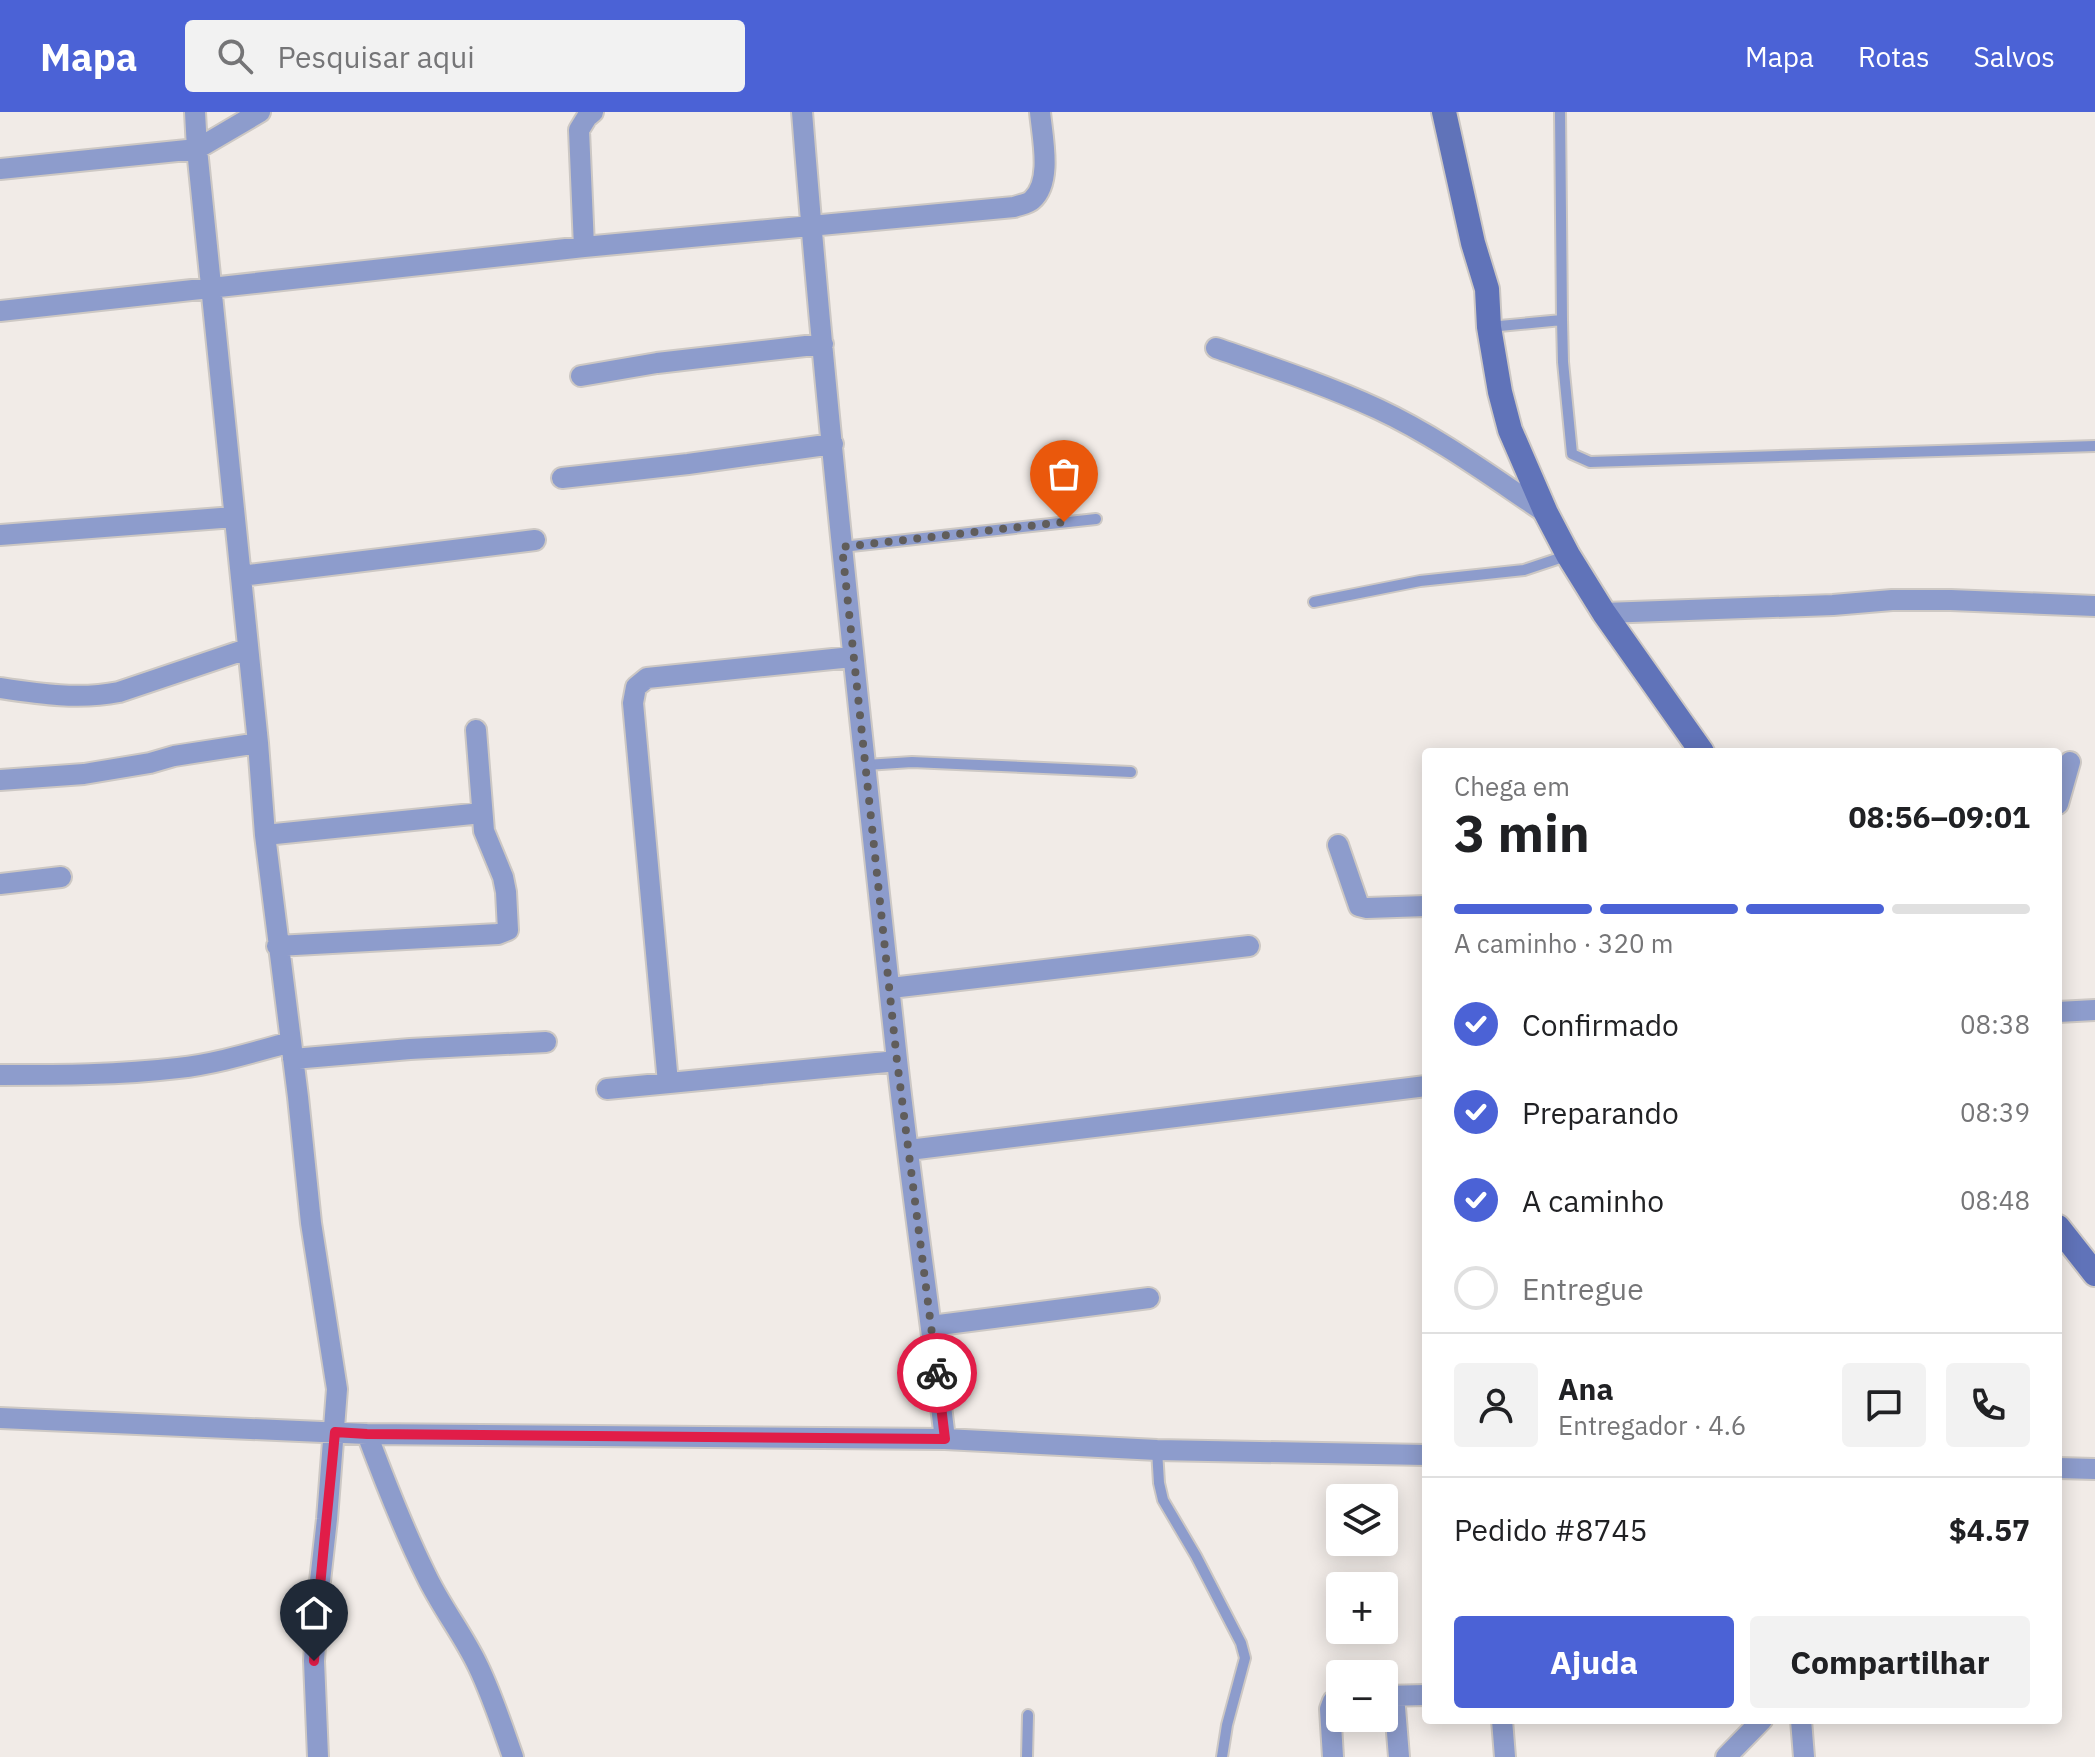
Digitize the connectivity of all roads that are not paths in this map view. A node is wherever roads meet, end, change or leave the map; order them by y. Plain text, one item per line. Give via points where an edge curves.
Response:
1 (195, 112) edge
2 (260, 112) edge
3 (593, 112) edge
4 (802, 112) edge
5 (1040, 112) edge
6 (1444, 112) edge
7 (1560, 112) edge
8 (197, 149) junction
9 (0, 169) edge
10 (811, 225) junction
11 (584, 247) junction
12 (212, 289) junction
13 (0, 311) edge
14 (1562, 320) junction
15 (1489, 327) junction
16 (823, 344) junction
17 (1216, 348) dead end
18 (581, 376) dead end
19 (833, 444) junction
20 (2095, 446) edge
21 (562, 478) dead end
22 (1546, 513) junction
23 (234, 517) junction
24 (1096, 519) dead end
25 (0, 535) edge
26 (535, 540) dead end
27 (842, 547) junction
28 (1568, 555) junction
29 (241, 576) junction
30 (1314, 602) dead end
31 (2095, 606) edge
32 (1604, 613) junction
33 (247, 649) junction
34 (852, 657) junction
35 (0, 688) edge
36 (476, 730) dead end
37 (258, 743) junction
38 (1699, 748) edge
39 (2070, 762) dead end
40 (866, 765) junction
41 (1131, 772) dead end
42 (0, 780) edge
43 (2062, 790) edge
44 (482, 813) junction
45 (265, 835) junction
46 (1338, 845) dead end
47 (61, 877) dead end
48 (0, 884) edge
49 (1422, 906) edge
50 (277, 946) junction
51 (1249, 946) dead end
52 (891, 988) junction
53 (2095, 1010) edge
54 (2062, 1012) edge
55 (546, 1042) dead end
56 (292, 1051) junction
57 (897, 1061) junction
58 (0, 1075) edge
59 (668, 1083) junction
60 (1422, 1086) edge
61 (607, 1089) dead end
62 (909, 1150) junction
63 (2062, 1232) edge
64 (2095, 1274) edge
65 (1149, 1298) dead end
66 (931, 1326) junction
67 (0, 1418) edge
68 (335, 1432) junction
69 (367, 1434) junction
70 (945, 1439) junction
71 (1157, 1450) junction
72 (1422, 1455) edge
73 (2062, 1468) edge
74 (2095, 1469) edge
75 (1398, 1695) edge
76 (1422, 1695) edge
77 (1028, 1715) dead end
78 (1502, 1724) edge
79 (1758, 1724) edge
80 (1801, 1724) edge
81 (1331, 1732) edge
82 (1395, 1732) edge
83 (318, 1757) edge
84 (513, 1757) edge
85 (1027, 1757) edge
86 (1222, 1757) edge
87 (1333, 1757) edge
88 (1399, 1757) edge
89 (1505, 1757) edge
90 (1726, 1757) edge
91 (1804, 1757) edge

1 - 8 street
2 - 8 street
3 - 11 street via 579,130
4 - 10 street
5 - 10 street via 1045,166 1031,201 1014,207
6 - 15 street via 1487,289
7 - 14 lane
8 - 9 street
8 - 12 street
10 - 11 street
10 - 16 street
11 - 12 street
12 - 13 street
12 - 23 street
14 - 15 lane
14 - 20 lane via 1572,454 1590,462
15 - 22 street via 1510,430
16 - 18 street
16 - 19 street
17 - 22 street via 1379,409
19 - 21 street
19 - 27 street
22 - 28 street
23 - 25 street
23 - 29 street
24 - 27 lane
26 - 29 street
27 - 34 street
28 - 30 lane via 1524,570 1420,581
28 - 32 street
29 - 33 street
31 - 32 street via 1892,600
32 - 38 street
33 - 35 street via 99,696
33 - 37 street
34 - 40 street
34 - 59 street via 647,678 636,687 633,703
36 - 44 street
37 - 42 street via 84,774
37 - 45 street
39 - 43 street
40 - 41 lane via 912,762
40 - 52 street
44 - 45 street
44 - 50 street via 503,877 508,930
45 - 50 street
46 - 49 street via 1359,906
47 - 48 street
50 - 56 street
51 - 52 street
52 - 57 street
53 - 54 street
55 - 56 street
56 - 58 street via 178,1068
56 - 68 street via 314,1249 335,1370
57 - 59 street
57 - 62 street
59 - 61 street
60 - 62 street
62 - 66 street
63 - 64 street
65 - 66 street
66 - 70 street
67 - 68 street
68 - 69 street
68 - 83 street via 314,1661
69 - 70 street
69 - 84 street via 424,1572 479,1667
70 - 71 street
71 - 72 street
71 - 86 lane via 1163,1500 1245,1658
73 - 74 street
75 - 76 street
77 - 85 lane
78 - 89 street
79 - 90 street
80 - 91 street
81 - 87 street
82 - 88 street

